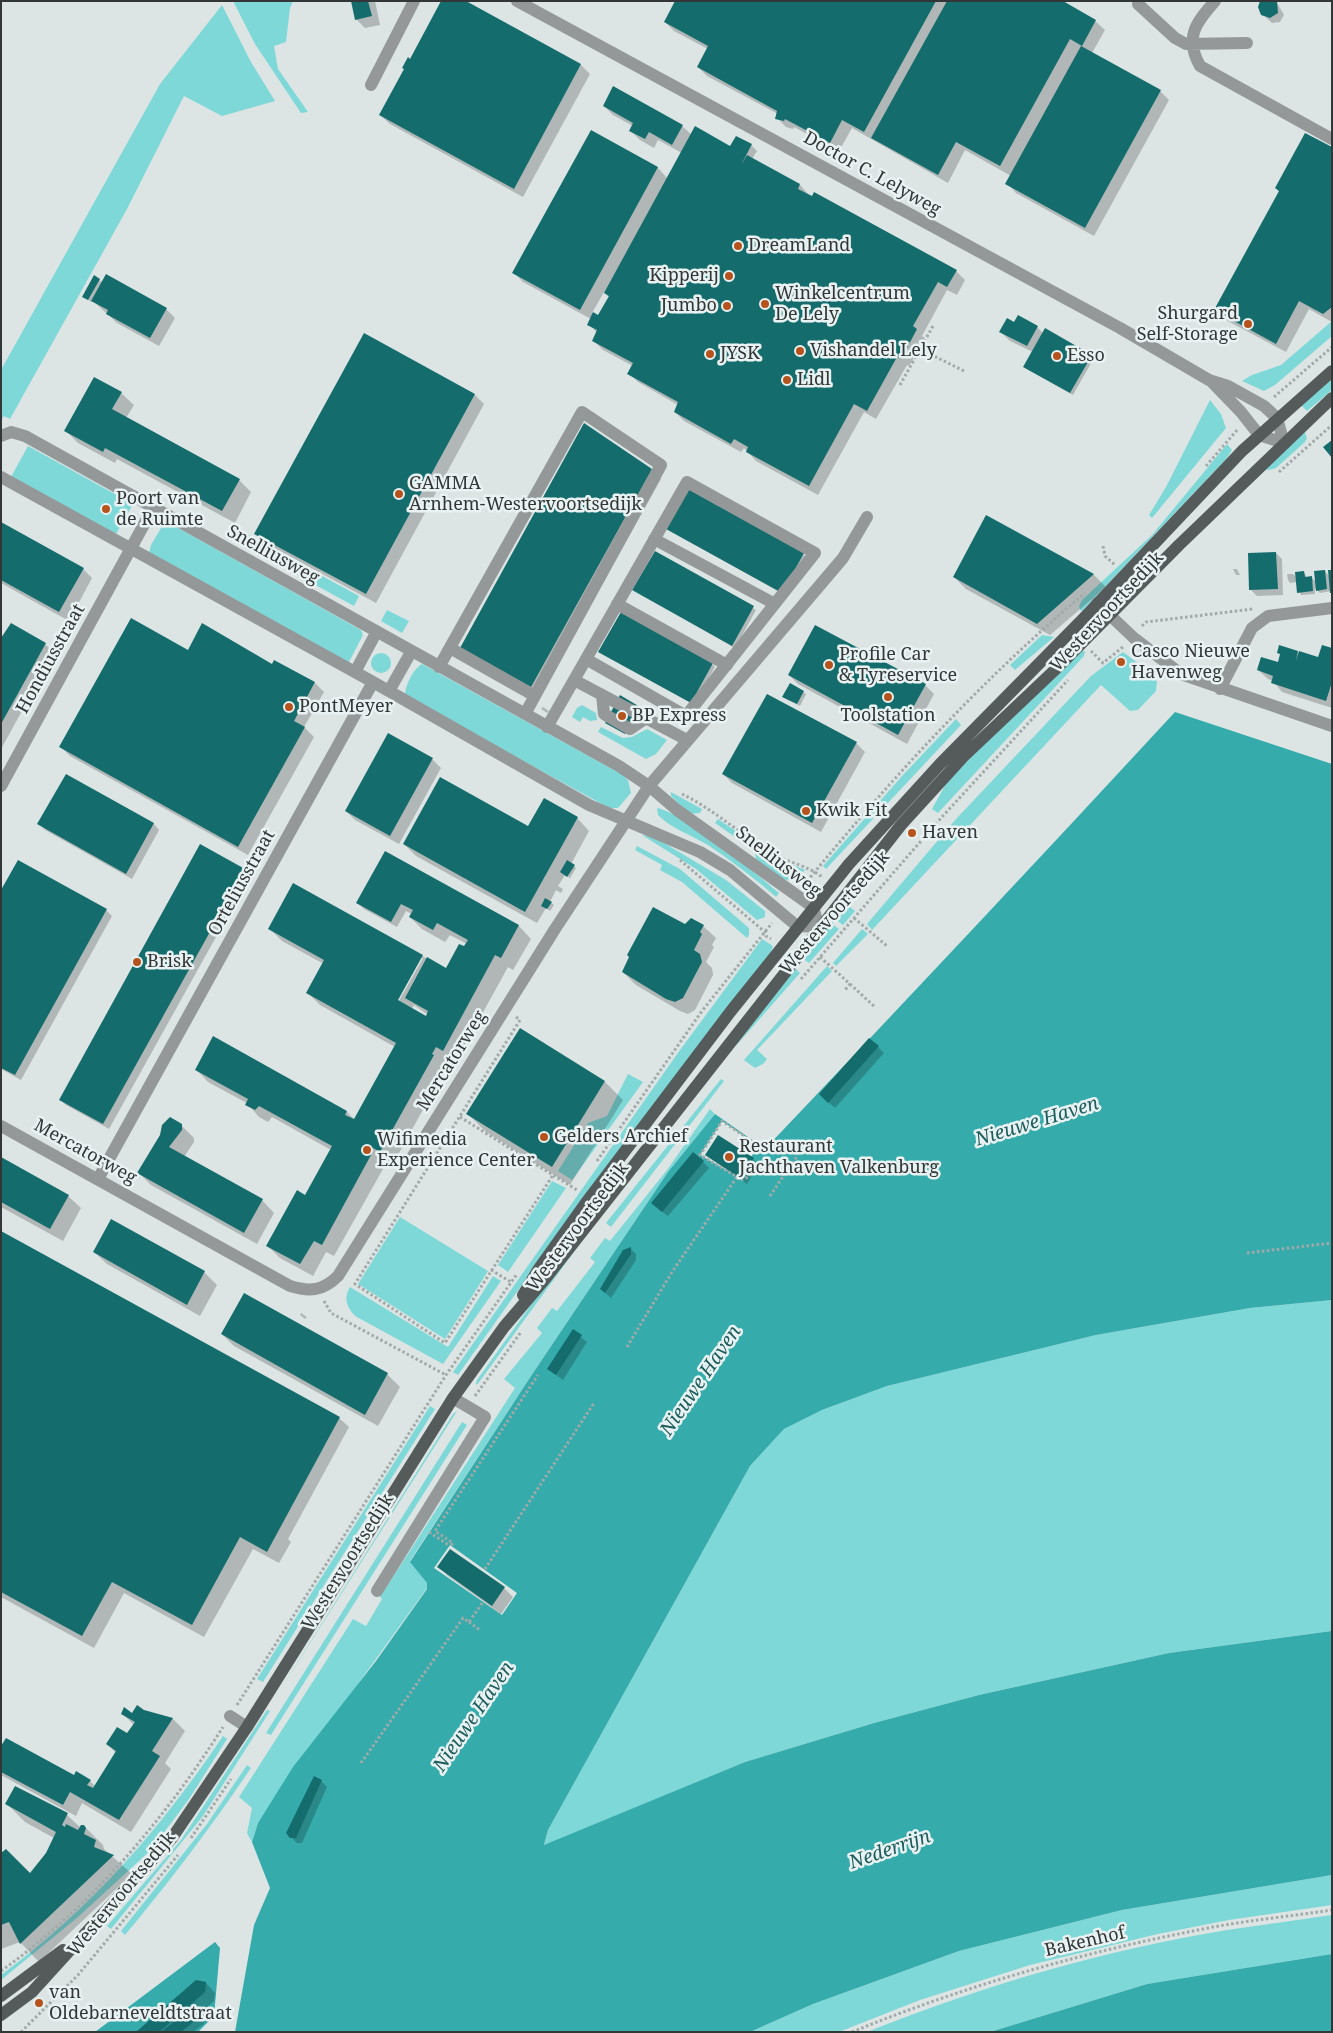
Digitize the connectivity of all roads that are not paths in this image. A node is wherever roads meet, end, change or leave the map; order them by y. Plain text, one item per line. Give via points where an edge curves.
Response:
1 (414, 1) edge
2 (518, 1) edge
3 (1215, 1) edge
4 (1138, 4) dead end
5 (1247, 43) dead end
6 (1192, 45) junction
7 (371, 85) dead end
8 (1329, 134) edge
9 (1332, 371) edge
10 (1209, 380) junction
11 (1332, 398) edge
12 (1277, 418) junction
13 (1259, 435) junction
14 (1, 436) edge
15 (1284, 443) junction
16 (1, 477) edge
17 (153, 508) junction
18 (867, 517) dead end
19 (654, 539) junction
20 (132, 549) junction
21 (1097, 603) junction
22 (618, 604) junction
23 (775, 604) junction
24 (1332, 608) edge
25 (1108, 615) junction
26 (376, 633) junction
27 (450, 648) junction
28 (412, 652) junction
29 (586, 659) junction
30 (727, 665) junction
31 (439, 667) junction
32 (355, 672) junction
33 (574, 680) junction
34 (373, 682) junction
35 (1220, 689) junction
36 (389, 691) junction
37 (535, 696) junction
38 (525, 714) junction
39 (1332, 726) edge
40 (547, 727) junction
41 (686, 740) junction
42 (1, 786) edge
43 (649, 786) junction
44 (626, 821) junction
45 (813, 907) junction
46 (798, 926) junction
47 (819, 927) junction
48 (1, 1126) edge
49 (98, 1179) junction
50 (504, 1327) junction
51 (453, 1398) junction
52 (377, 1591) dead end
53 (230, 1716) dead end
54 (247, 1727) junction
55 (92, 1927) junction
56 (1, 1996) edge
57 (1, 2015) edge

1 - 7 street
2 - 10 street, Doctor C. Lelyweg via 1120,328
3 - 6 street via 1197,22
4 - 6 street via 1175,38
5 - 6 street
6 - 8 street via 1200,66
9 - 12 main road, Westervoortsedijk
10 - 12 street, Doctor C. Lelyweg via 1228,386 1264,406
10 - 13 street, Doctor C. Lelyweg
11 - 15 main road, Westervoortsedijk
12 - 13 main road, Westervoortsedijk
12 - 15 street
13 - 15 street
13 - 21 main road, Westervoortsedijk
14 - 17 street, Snelliusweg via 11,432 25,436
15 - 25 main road, Westervoortsedijk
16 - 20 street, Snelliusweg
17 - 20 street
17 - 26 street, Snelliusweg
18 - 41 street via 843,558
19 - 22 street
19 - 23 street
19 - 23 street via 687,482 815,554
20 - 32 street, Snelliusweg
20 - 42 street, Hondiusstraat
21 - 25 street
21 - 45 main road, Westervoortsedijk via 940,764
22 - 29 street
22 - 30 street
23 - 30 street
24 - 35 street via 1268,616 1252,628
25 - 35 street via 1181,674
25 - 47 main road, Westervoortsedijk via 963,757 901,825
26 - 28 street, Snelliusweg
26 - 32 street
27 - 31 street
27 - 37 street
27 - 37 street via 582,412 662,465
28 - 31 street, Snelliusweg
28 - 36 street
29 - 30 street via 686,716
29 - 33 street
31 - 38 street, Snelliusweg
32 - 34 street, Snelliusweg
33 - 40 street
33 - 41 street
34 - 36 street, Snelliusweg
34 - 49 street, Orteliusstraat
35 - 39 street
36 - 44 street, Snelliusweg via 588,805
37 - 38 street
38 - 40 street, Snelliusweg
40 - 43 street, Snelliusweg
41 - 43 street
43 - 44 street
43 - 45 street, Snelliusweg via 677,810
44 - 46 street, Snelliusweg via 700,852 730,870
44 - 49 street, Mercatorweg via 338,1276 320,1289 302,1290 290,1286
45 - 46 main road, Westervoortsedijk
45 - 47 street, Snelliusweg
46 - 47 street, Snelliusweg
46 - 50 main road, Westervoortsedijk via 588,1200 538,1270
47 - 50 main road, Westervoortsedijk via 545,1279
48 - 49 street, Mercatorweg
50 - 51 main road, Westervoortsedijk
51 - 52 street via 485,1417
51 - 54 main road, Westervoortsedijk
53 - 54 street
54 - 55 main road, Westervoortsedijk via 172,1838
55 - 56 main road, Westervoortsedijk
55 - 57 main road, Westervoortsedijk via 32,1992

